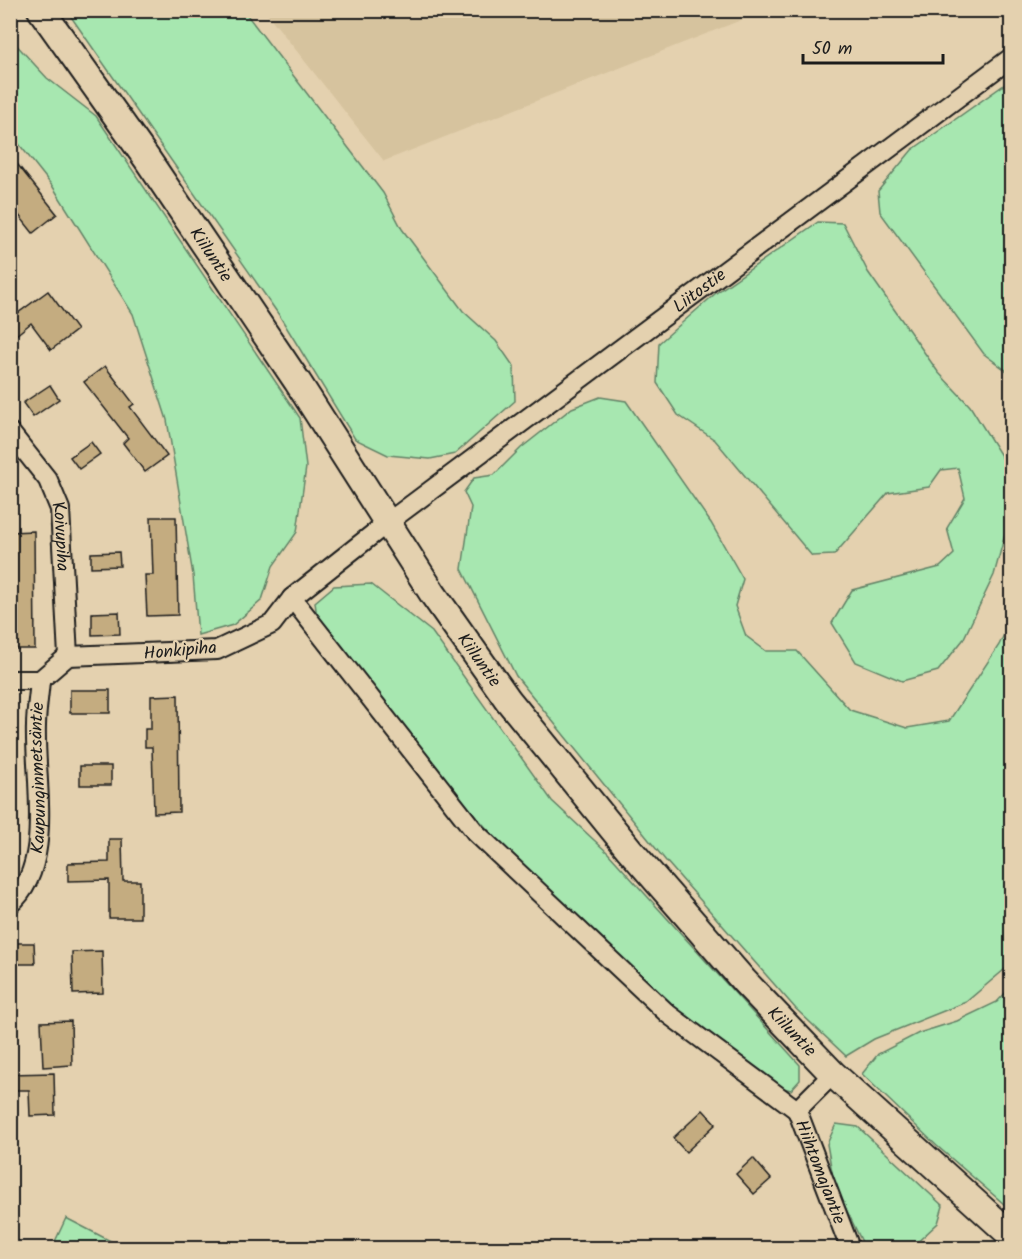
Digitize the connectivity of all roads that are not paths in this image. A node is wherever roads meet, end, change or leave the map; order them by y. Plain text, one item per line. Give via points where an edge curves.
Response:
1 (41, 10) edge
2 (1011, 57) edge
3 (10, 432) edge
4 (387, 523) junction
5 (292, 598) junction
6 (68, 656) junction
7 (10, 680) edge
8 (40, 680) junction
9 (10, 903) edge
10 (833, 1074) junction
11 (797, 1110) junction
12 (1011, 1236) edge
13 (850, 1248) edge

1 - 4 street, Kiiluntie via 284,361
2 - 4 street, Liitostie
3 - 6 street, Koivupiha via 48,480 60,509
4 - 5 street, Honkipiha
4 - 10 street, Kiiluntie via 508,700 744,981
5 - 6 street, Honkipiha via 272,624 217,650
5 - 11 street via 476,833 668,1014
6 - 8 street
7 - 8 street
8 - 9 street, Kaupunginmetsäntie via 36,862 22,894
10 - 11 street, Hiihtomajantie
10 - 12 street, Kiiluntie
11 - 13 street, Hiihtomajantie

